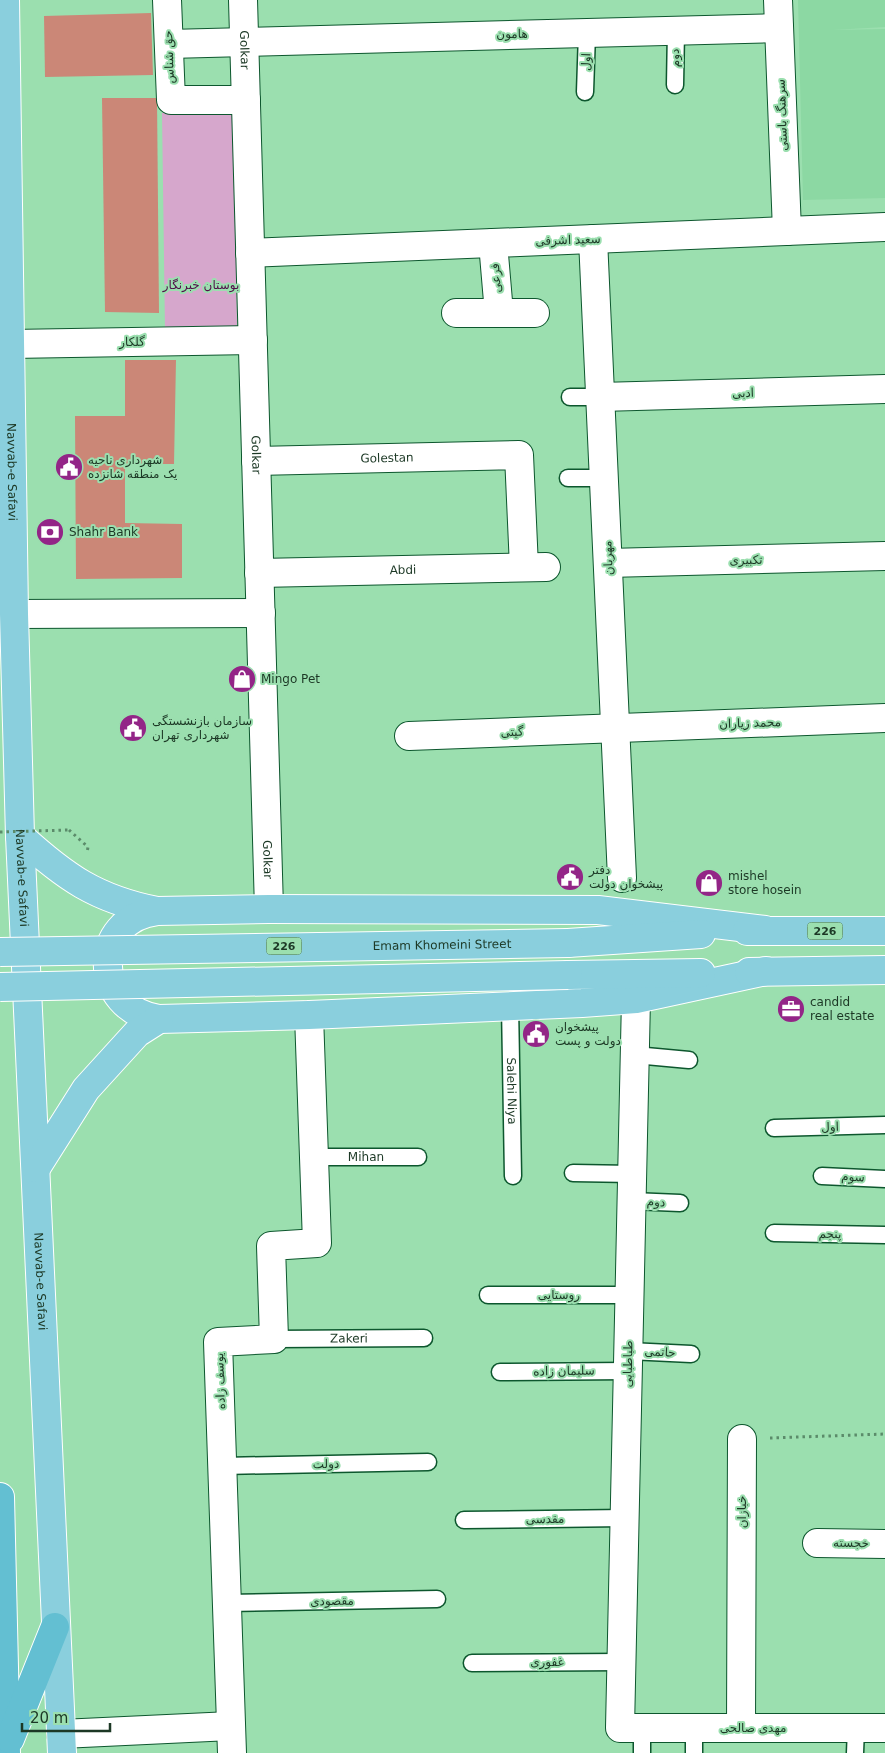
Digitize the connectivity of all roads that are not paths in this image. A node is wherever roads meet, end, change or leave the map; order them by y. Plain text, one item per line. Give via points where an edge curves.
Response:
1 (5, 0) edge
2 (167, 0) edge
3 (243, 0) edge
4 (778, 0) edge
5 (779, 28) junction
6 (676, 30) junction
7 (586, 32) junction
8 (244, 41) junction
9 (169, 44) junction
10 (675, 85) dead end
11 (585, 92) dead end
12 (246, 100) junction
13 (885, 227) edge
14 (787, 231) junction
15 (593, 239) junction
16 (493, 243) junction
17 (250, 253) junction
18 (456, 313) dead end
19 (499, 313) junction
20 (535, 313) dead end
21 (253, 340) junction
22 (11, 344) junction
23 (885, 389) edge
24 (570, 397) dead end
25 (600, 397) junction
26 (256, 461) junction
27 (568, 478) dead end
28 (604, 478) junction
29 (885, 556) edge
30 (608, 563) junction
31 (535, 567) joint
32 (260, 573) junction
33 (260, 613) junction
34 (14, 614) junction
35 (885, 718) edge
36 (615, 728) junction
37 (409, 736) dead end
38 (10, 834) edge
39 (622, 878) dead end
40 (269, 909) junction
41 (157, 911) junction
42 (765, 930) junction
43 (885, 931) edge
44 (0, 952) edge
45 (885, 970) edge
46 (766, 971) junction
47 (0, 987) edge
48 (636, 999) junction
49 (510, 1006) junction
50 (309, 1015) junction
51 (158, 1019) junction
52 (635, 1055) junction
53 (689, 1060) dead end
54 (885, 1125) edge
55 (774, 1128) dead end
56 (314, 1157) junction
57 (418, 1157) dead end
58 (36, 1168) junction
59 (573, 1173) dead end
60 (633, 1174) junction
61 (513, 1176) dead end
62 (822, 1176) dead end
63 (885, 1179) edge
64 (632, 1201) junction
65 (680, 1203) dead end
66 (774, 1233) dead end
67 (885, 1235) edge
68 (630, 1294) junction
69 (488, 1295) dead end
70 (424, 1338) dead end
71 (274, 1340) junction
72 (691, 1354) dead end
73 (628, 1361) junction
74 (500, 1372) dead end
75 (742, 1439) road end
76 (428, 1462) dead end
77 (223, 1466) junction
78 (0, 1497) edge
79 (625, 1518) junction
80 (464, 1520) dead end
81 (817, 1543) dead end
82 (885, 1544) edge
83 (437, 1599) dead end
84 (227, 1603) junction
85 (55, 1627) junction
86 (622, 1662) junction
87 (472, 1663) dead end
88 (232, 1726) junction
89 (741, 1728) junction
90 (885, 1728) edge
91 (635, 1736) edge
92 (856, 1740) edge
93 (694, 1741) edge
94 (61, 1744) edge
95 (6, 1751) edge
96 (232, 1753) edge

1 - 22 main road, Navvab-e Safavi
2 - 9 street, حق شناس
3 - 8 street, Golkar
4 - 5 street, سرهنگ باستی
5 - 6 street, هامون
5 - 14 street, سرهنگ باستی
6 - 7 street, هامون
6 - 10 lane, دوم
7 - 8 street, هامون
7 - 11 lane, اول
8 - 9 street, هامون
8 - 12 street, Golkar
9 - 12 street, حق شناس via 171,100
12 - 17 street, Golkar
13 - 14 street, سعید اشرفی
14 - 15 street, سعید اشرفی
15 - 16 street, سعید اشرفی
15 - 25 street, مهربان
16 - 17 street, سعید اشرفی
16 - 19 street, فرعی
17 - 21 street, Golkar
18 - 19 street
19 - 20 street
21 - 22 street, گلکار
21 - 26 street, Golkar
22 - 34 main road, Navvab-e Safavi
23 - 25 street, ادبی
24 - 25 lane
25 - 28 street, مهربان
26 - 31 street, Golestan via 519,455
26 - 32 street, Golkar
27 - 28 lane
28 - 30 street, مهربان
29 - 30 street, تکبیری
30 - 36 street, مهربان
31 - 32 street, Abdi
32 - 33 street, Golkar
33 - 34 street
33 - 40 street, Golkar
34 - 38 main road, Navvab-e Safavi
35 - 36 street, محمد زیاران
36 - 37 street, گیتی
36 - 39 street, مهربان
38 - 41 main road via 80,884 117,900
38 - 58 main road, Navvab-e Safavi
40 - 41 main road
40 - 42 main road via 598,910
41 - 51 main road via 136,916 119,930 109,949 107,970 114,991 124,1004 137,1013
42 - 43 main road, Emam Khomeini Street / 226
42 - 44 main road, Emam Khomeini Street / 226, bridge via 568,942
45 - 46 main road
46 - 47 main road, bridge
46 - 48 main road
48 - 49 main road
48 - 52 street, طباطبایی
49 - 50 main road
49 - 61 lane, Salehi Niya
50 - 51 main road
50 - 56 street
51 - 58 main road via 137,1034 86,1089
52 - 53 lane
52 - 60 street, طباطبایی
54 - 55 lane, اول
56 - 57 lane, Mihan
56 - 71 street via 317,1243 271,1246
58 - 85 main road, Navvab-e Safavi
59 - 60 lane
60 - 64 street, طباطبایی
62 - 63 lane, سوم
64 - 65 lane, دوم
64 - 68 street, طباطبایی
66 - 67 lane, پنجم
68 - 69 lane, روستایی
68 - 73 street, طباطبایی
70 - 71 lane, Zakeri
71 - 77 street, یوسف زاده via 218,1342
72 - 73 lane, حاتمی
73 - 74 lane, سلیمان زاده
73 - 79 street, طباطبایی
75 - 89 street, خبازان
76 - 77 lane, دولت
77 - 84 street, یوسف زاده
78 - 95 highway
79 - 80 lane, مقدسی
79 - 86 street, طباطبایی
81 - 82 street, خجسته
83 - 84 lane, مقصودی
84 - 88 street, یوسف زاده
85 - 94 main road, Navvab-e Safavi
85 - 95 highway
86 - 87 lane, غفوری
86 - 91 street, طباطبایی
88 - 94 street
88 - 96 street, یوسف زاده
89 - 92 street, مهدی صالحی
89 - 93 street, مهدی صالحی
90 - 92 street, مهدی صالحی
91 - 93 street, مهدی صالحی

